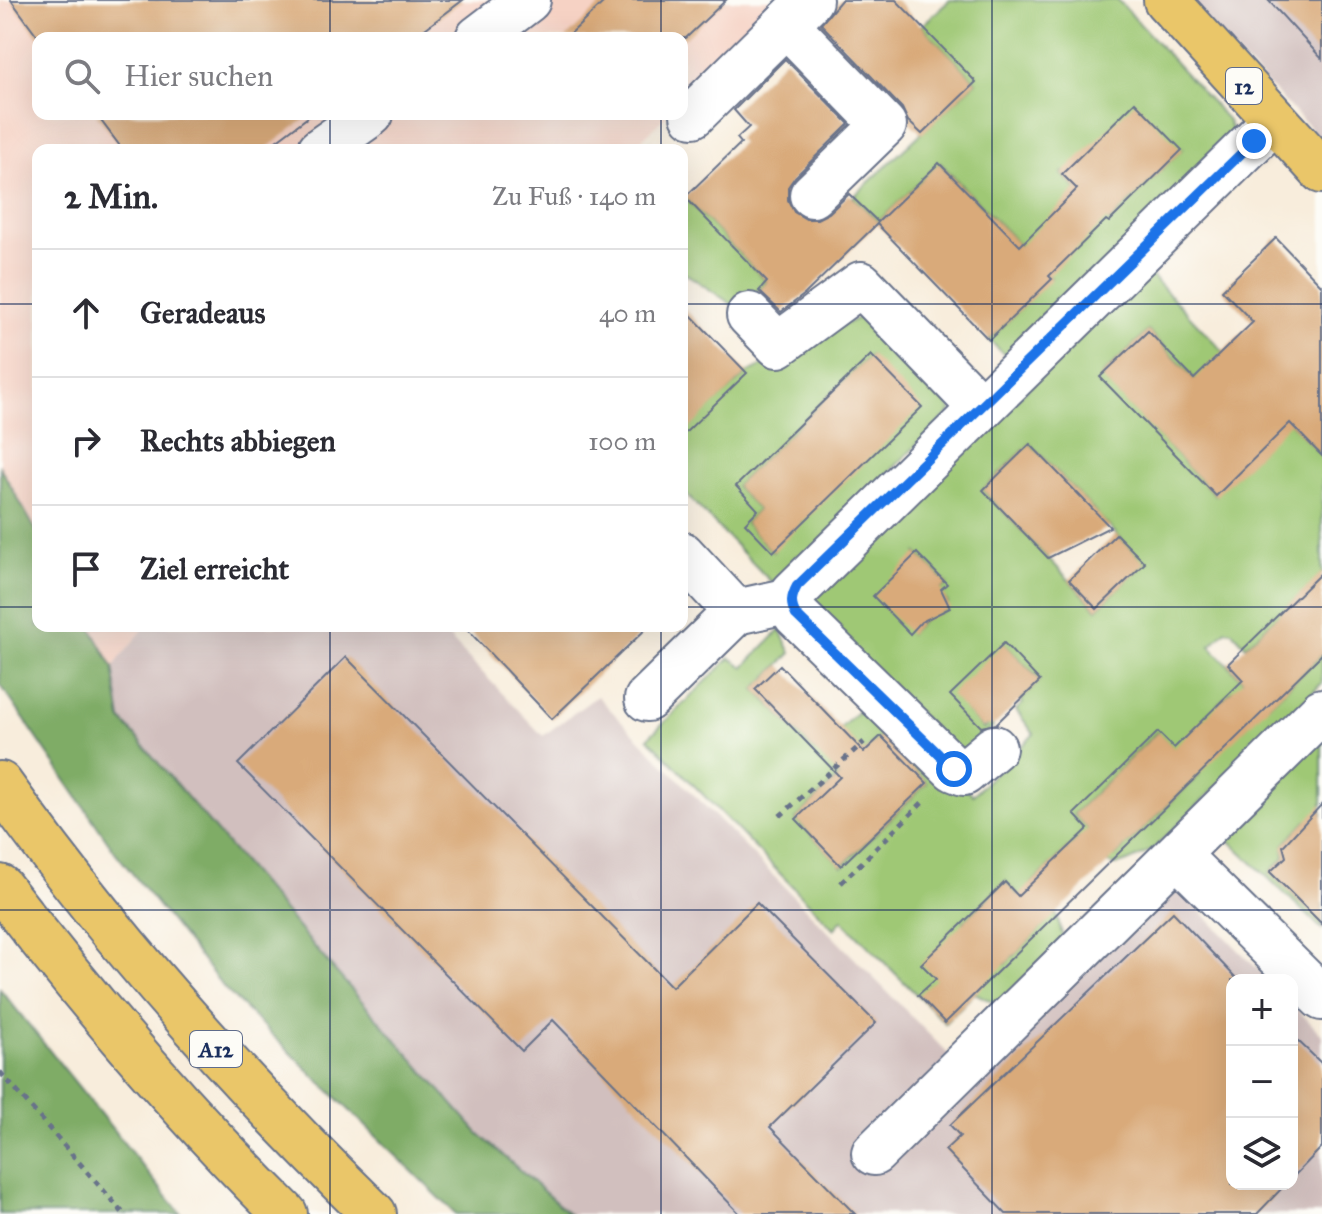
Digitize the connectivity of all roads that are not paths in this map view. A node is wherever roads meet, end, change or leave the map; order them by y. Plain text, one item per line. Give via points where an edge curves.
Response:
1 (528, 0) edge
2 (1166, 0) edge
3 (798, 12) edge
4 (486, 32) edge
5 (693, 115) dead end
6 (362, 120) edge
7 (1275, 120) junction
8 (328, 144) edge
9 (1322, 171) edge
10 (812, 195) dead end
11 (749, 315) dead end
12 (981, 408) junction
13 (688, 560) edge
14 (791, 600) junction
15 (736, 612) junction
16 (647, 699) dead end
17 (1322, 711) edge
18 (994, 748) dead end
19 (0, 784) edge
20 (1177, 855) junction
21 (0, 887) edge
22 (1317, 983) edge
23 (874, 1153) dead end
24 (285, 1214) edge
25 (374, 1214) edge

1 - 4 lane
2 - 7 main road, 12
3 - 5 lane
3 - 10 lane via 884,125
6 - 8 lane
7 - 9 main road, 12
7 - 12 lane
11 - 12 lane via 778,345 861,284
12 - 14 lane via 797,586
13 - 15 lane
14 - 15 lane
14 - 18 lane via 796,615 954,769 964,773
15 - 16 lane
17 - 20 lane
19 - 25 main road, A12 via 158,984
20 - 22 lane
20 - 23 lane
21 - 24 main road, A12 via 109,1021

